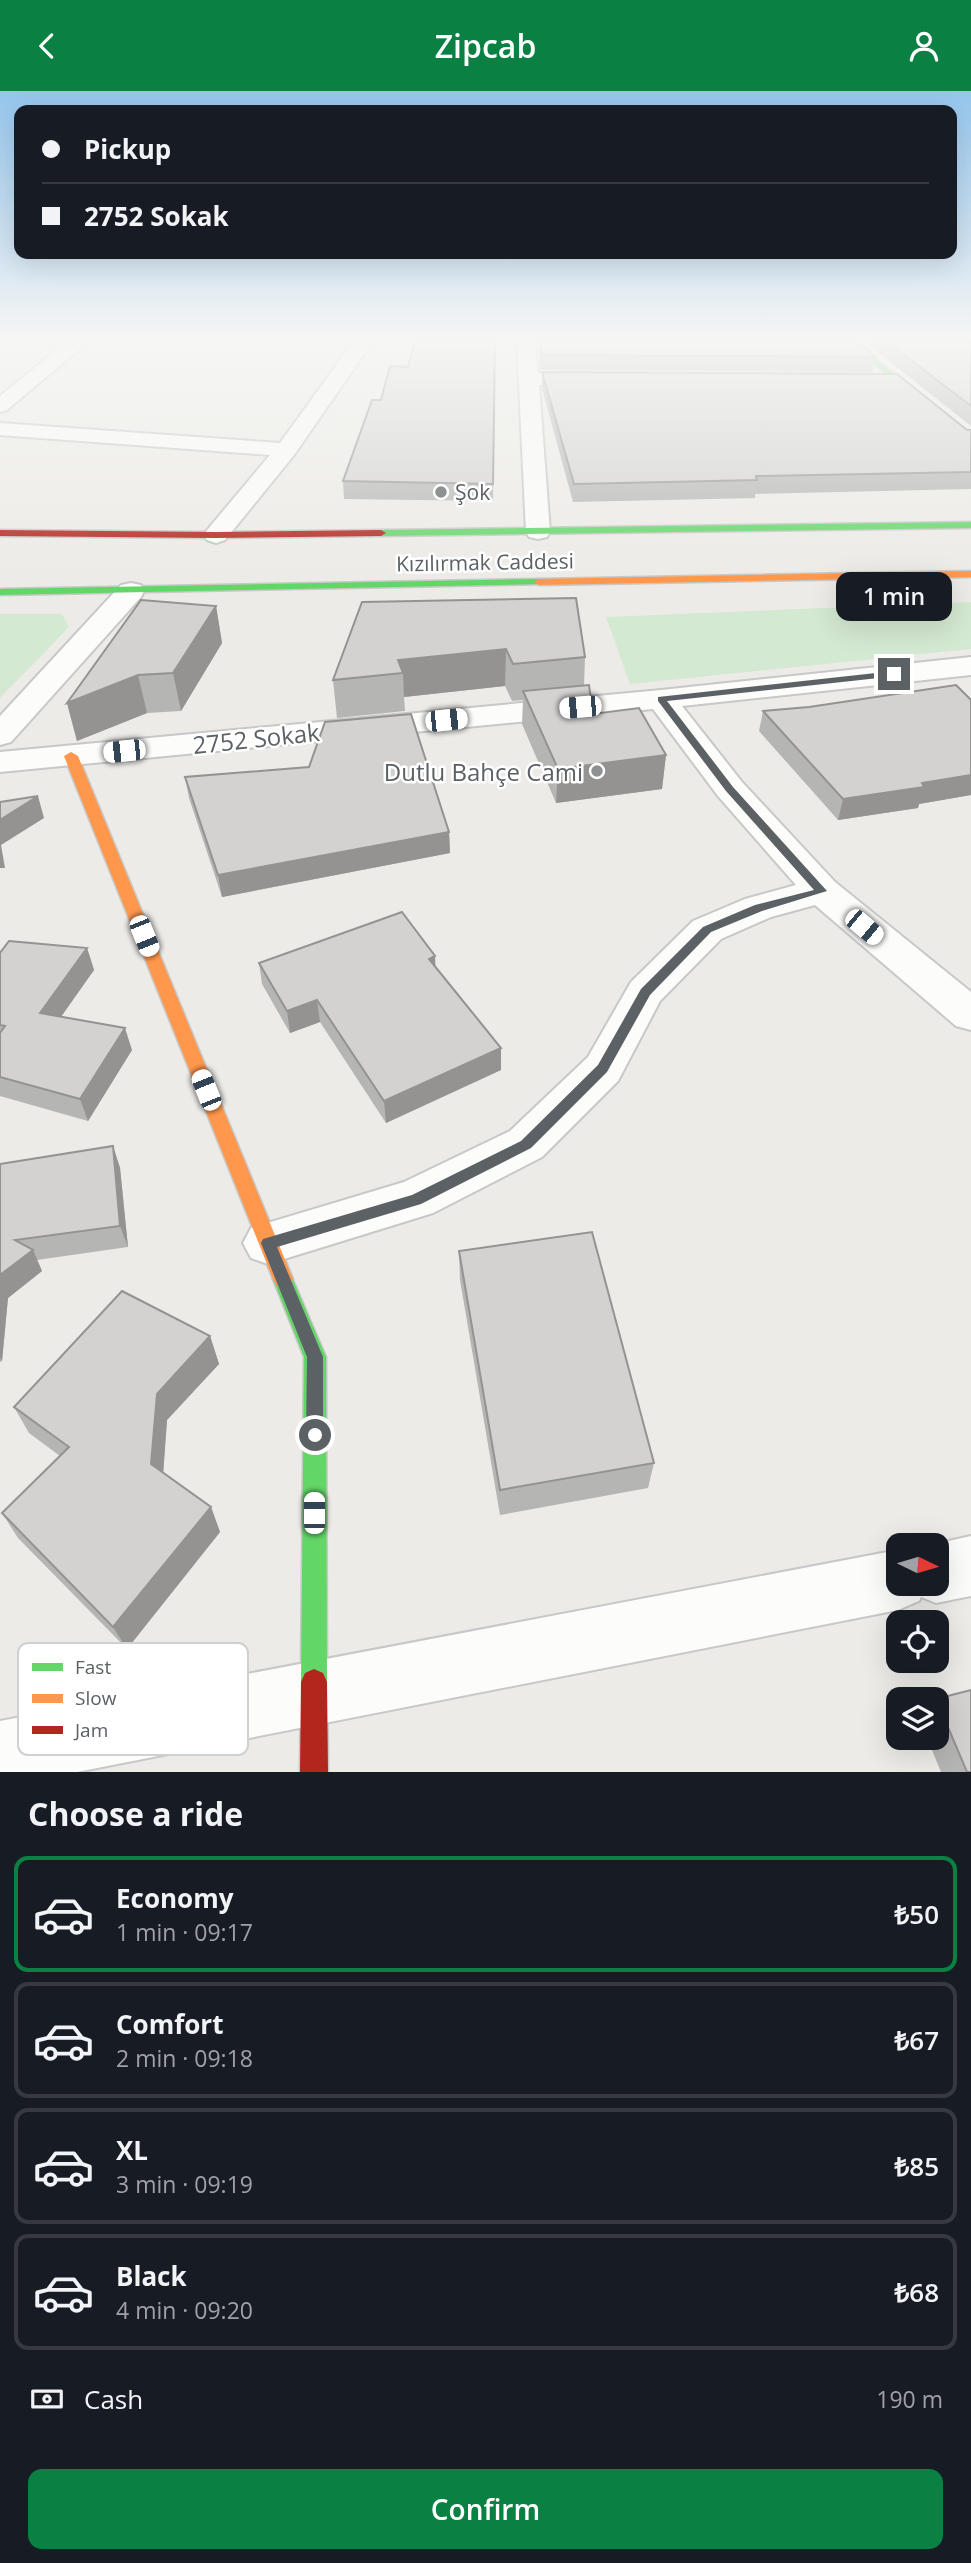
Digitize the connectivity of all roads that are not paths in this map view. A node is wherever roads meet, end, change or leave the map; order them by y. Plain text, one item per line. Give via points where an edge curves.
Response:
1 (308, 419) edge
2 (530, 419) edge
3 (945, 419) edge
4 (0, 429) edge
5 (971, 439) edge
6 (286, 450) junction
7 (971, 525) edge
8 (538, 532) junction
9 (0, 533) edge
10 (216, 535) junction
11 (971, 573) edge
12 (131, 591) junction
13 (0, 592) edge
14 (971, 666) edge
15 (661, 699) junction
16 (0, 736) edge
17 (71, 756) junction
18 (0, 762) edge
19 (822, 891) junction
20 (971, 1016) edge
21 (268, 1243) junction
22 (971, 1566) edge
23 (949, 1570) edge
24 (886, 1582) edge
25 (313, 1695) junction
26 (248, 1707) edge
27 (18, 1751) edge
28 (0, 1754) edge
29 (314, 1772) edge

1 - 6 street
2 - 8 street
3 - 5 main road
4 - 6 street
6 - 10 street
7 - 8 main road, Kızılırmak Caddesi
8 - 10 main road, Kızılırmak Caddesi
9 - 10 main road, Kızılırmak Caddesi
11 - 12 main road, Kızılırmak Caddesi
12 - 13 main road, Kızılırmak Caddesi
12 - 16 street
14 - 15 street, 2752 Sokak
15 - 17 street, 2752 Sokak
15 - 19 street via 730,789
17 - 18 street, 2752 Sokak
17 - 21 main road
19 - 20 street
19 - 21 street via 758,908 707,930 645,992 603,1069 526,1145 416,1199
21 - 25 main road via 315,1357
22 - 23 street
24 - 25 street
25 - 26 street
25 - 29 main road
27 - 28 street

